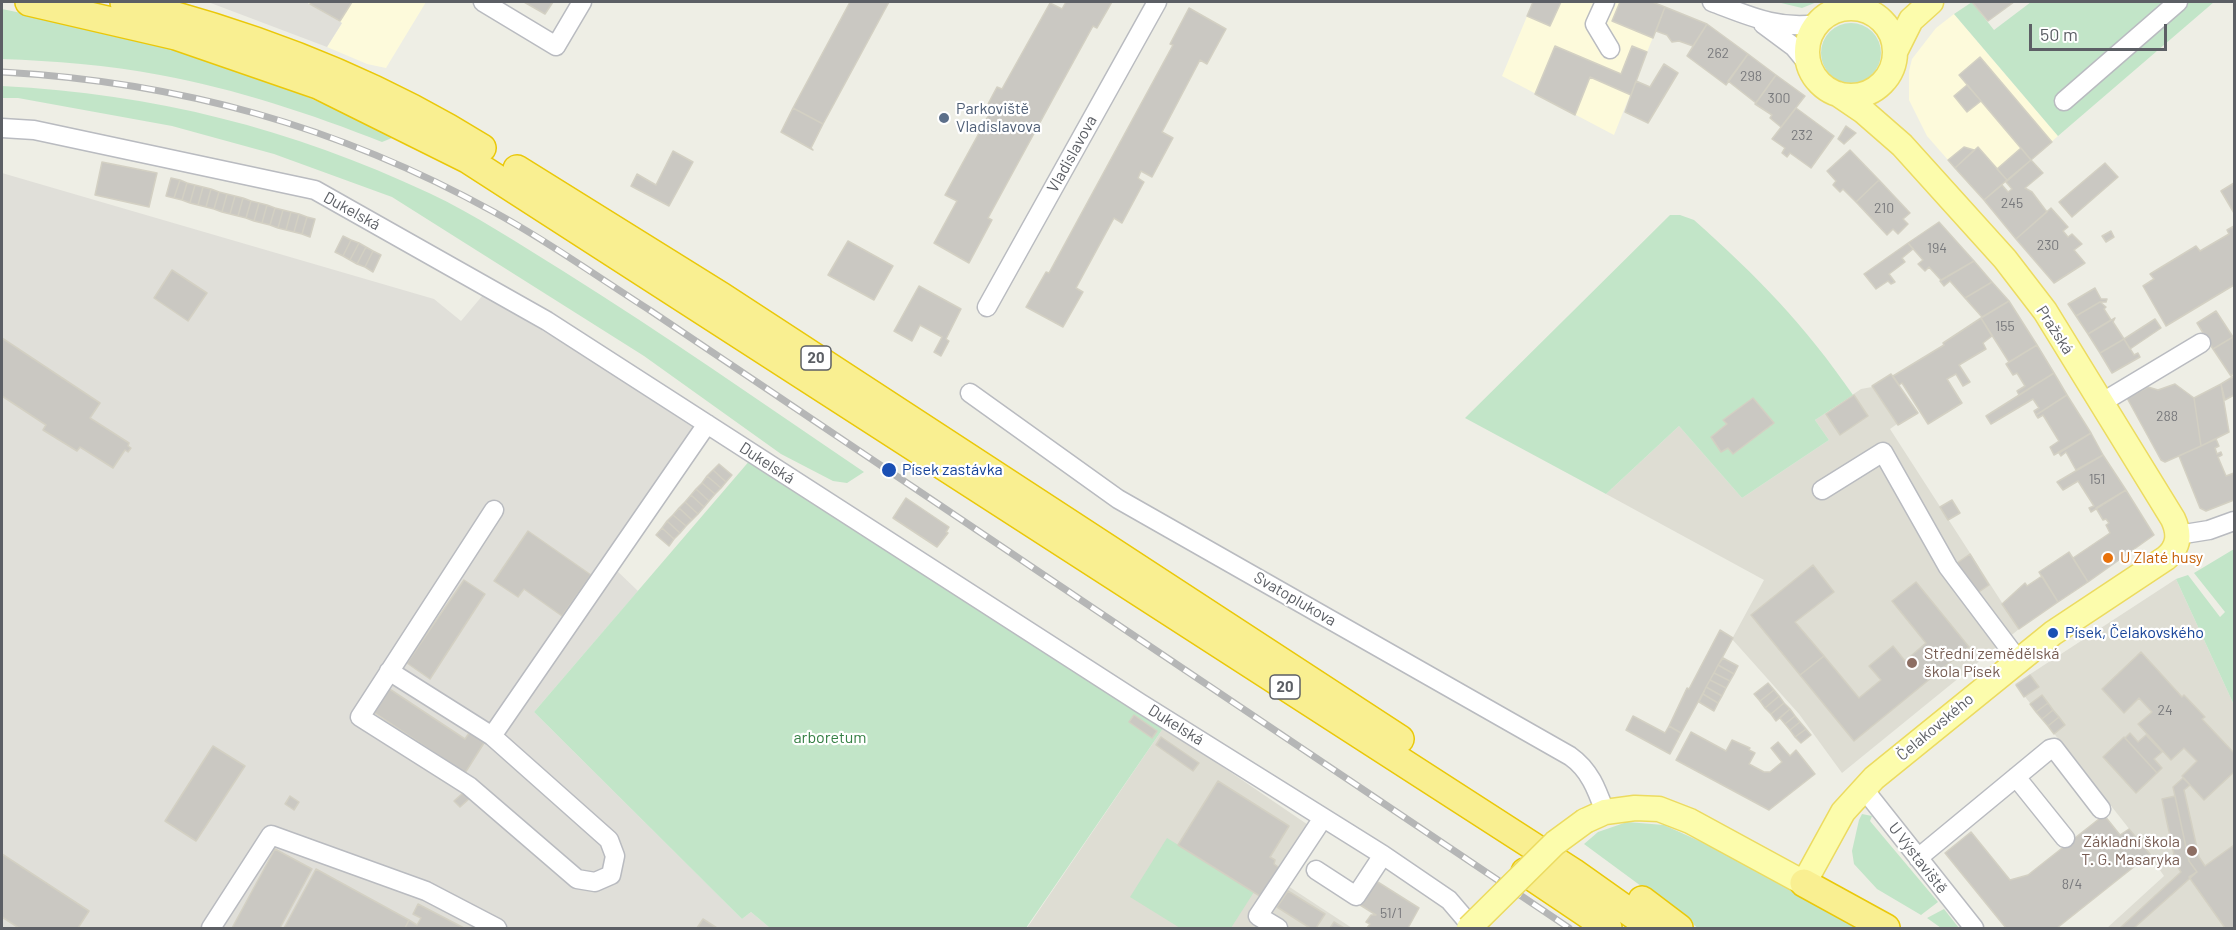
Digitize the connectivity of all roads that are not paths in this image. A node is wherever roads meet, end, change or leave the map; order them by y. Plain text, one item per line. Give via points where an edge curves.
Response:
1 (29, 2) edge
2 (124, 2) edge
3 (483, 2) edge
4 (582, 2) edge
5 (1157, 2) edge
6 (1605, 2) edge
7 (1712, 2) edge
8 (2178, 2) edge
9 (1927, 5) edge
10 (1878, 17) junction
11 (1754, 18) junction
12 (1817, 24) junction
13 (1610, 49) dead end
14 (1895, 52) junction
15 (1808, 64) junction
16 (1887, 77) junction
17 (1838, 94) junction
18 (2064, 101) dead end
19 (2, 128) edge
20 (1902, 145) junction
21 (987, 307) dead end
22 (2201, 343) dead end
23 (970, 393) dead end
24 (2101, 403) junction
25 (707, 424) junction
26 (1822, 490) dead end
27 (494, 510) dead end
28 (2235, 521) edge
29 (2178, 535) junction
30 (2018, 660) junction
31 (389, 671) junction
32 (492, 736) junction
33 (2016, 777) junction
34 (1863, 788) junction
35 (2101, 809) dead end
36 (1595, 817) junction
37 (1323, 818) junction
38 (2065, 838) dead end
39 (1383, 855) junction
40 (1918, 858) junction
41 (1316, 870) dead end
42 (1525, 872) junction
43 (1804, 883) junction
44 (1254, 922) edge
45 (211, 928) edge
46 (497, 928) edge
47 (1278, 928) edge
48 (1472, 928) edge
49 (1608, 928) edge
50 (1652, 928) edge
51 (1679, 928) edge
52 (1886, 928) edge
53 (1974, 928) edge

1 - 50 highway, 20 via 176,36 318,85 466,159 1573,872
2 - 51 highway, 20 via 276,47 375,90 466,138 721,296 1117,552 1528,823
3 - 4 street via 556,46
5 - 21 street, Vladislavova
6 - 13 street via 1595,24
7 - 11 street
8 - 18 street
9 - 10 main road via 1906,16
9 - 14 main road via 1902,33
10 - 12 main road via 1866,11 1839,9
10 - 14 main road via 1887,27
11 - 12 street via 1795,27
11 - 15 street via 1794,47
12 - 15 main road via 1807,49
14 - 16 main road
15 - 17 main road via 1820,82
16 - 17 main road via 1864,94
16 - 20 main road, Pražská via 1888,116
17 - 20 main road, Pražská
19 - 25 street, Dukelská via 34,130 315,190 547,321
20 - 24 main road, Pražská via 2005,259 2045,311
22 - 24 street
23 - 36 street, Svatoplukova via 1118,499 1570,756 1584,766 1598,791
24 - 29 main road, Pražská via 2173,519
25 - 32 street
25 - 37 street, Dukelská
26 - 30 street via 1882,452 1948,567
27 - 31 street
28 - 29 street
29 - 30 main road, Čelakovského via 2177,544 2166,558
30 - 34 main road, Čelakovského
31 - 32 street
31 - 32 street via 360,717 469,786 577,879 595,882 611,875 615,856 609,840
33 - 35 street via 2054,748
33 - 38 street
33 - 40 street
34 - 40 street, U Výstaviště
34 - 43 main road, Čelakovského via 1834,825
36 - 42 main road, bridge via 1555,843
36 - 43 main road via 1635,808 1659,809 1690,821
37 - 39 street, Dukelská
37 - 44 street
39 - 41 street via 1356,896
39 - 48 street, Dukelská via 1449,900
40 - 53 street, U Výstaviště
42 - 48 main road, bridge
42 - 49 highway
43 - 52 highway
44 - 47 street
45 - 46 street via 271,835 426,891

